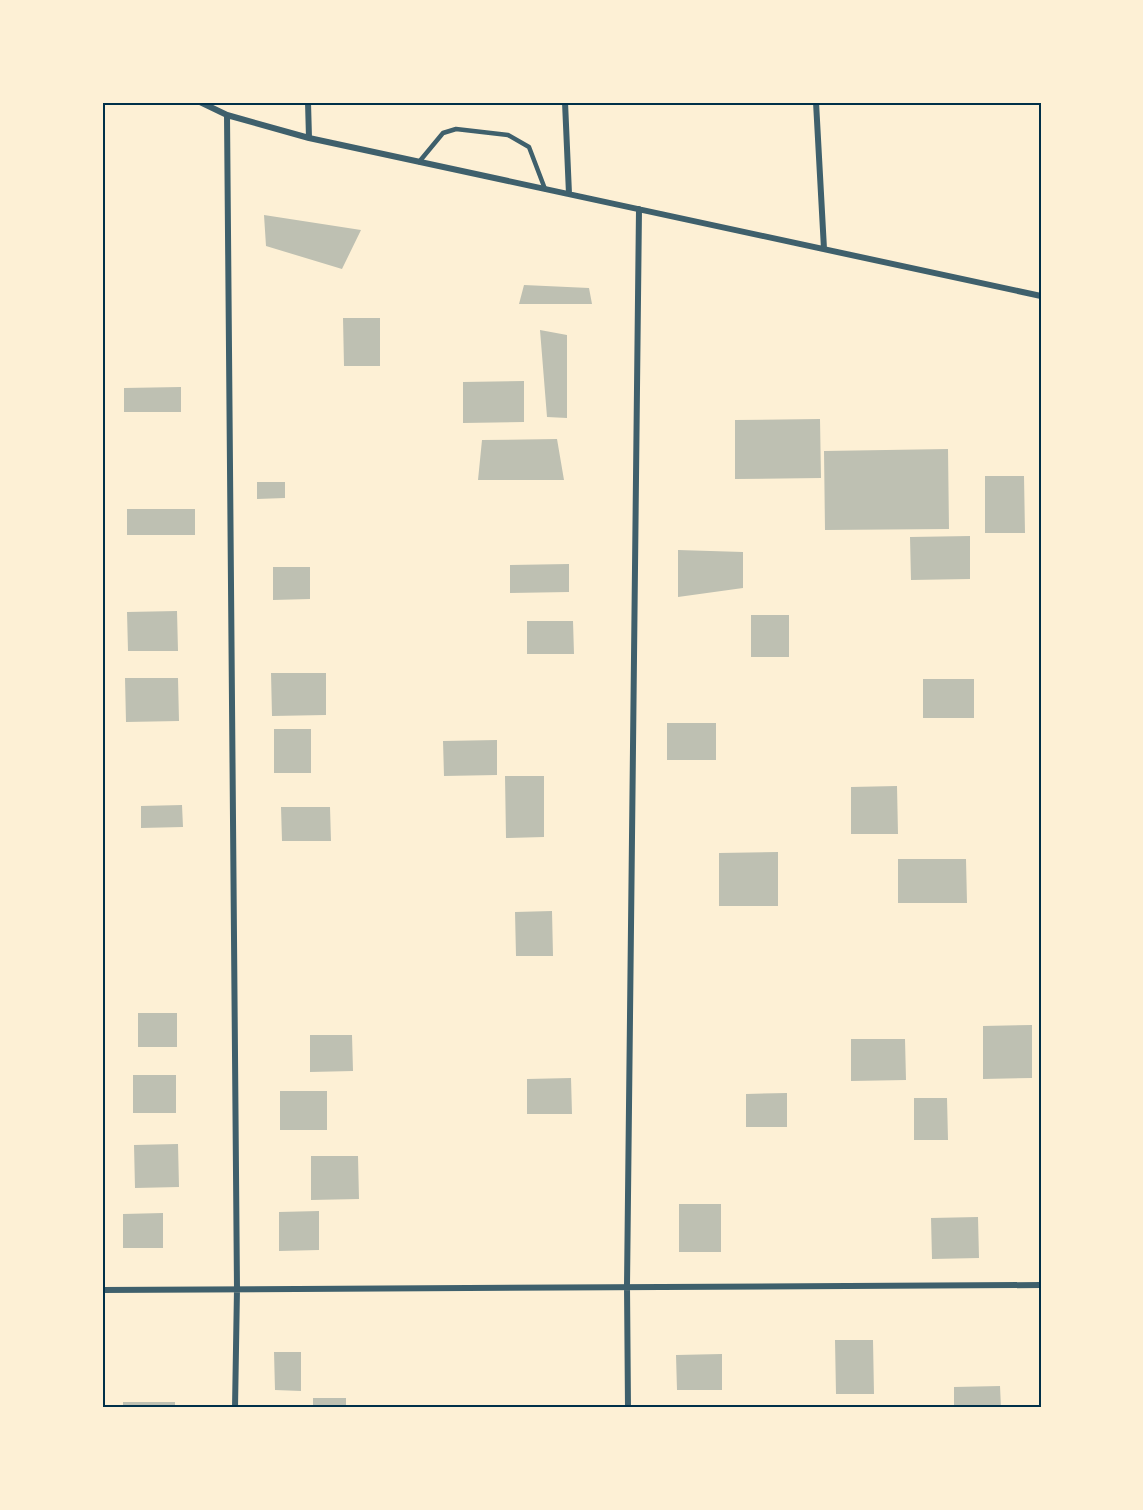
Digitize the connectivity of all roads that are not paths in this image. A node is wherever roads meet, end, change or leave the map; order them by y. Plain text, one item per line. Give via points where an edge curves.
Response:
1 (200, 102) edge
2 (308, 102) edge
3 (565, 102) edge
4 (816, 102) edge
5 (227, 115) junction
6 (309, 138) junction
7 (419, 162) junction
8 (545, 189) junction
9 (569, 194) junction
10 (639, 209) junction
11 (824, 249) junction
12 (1041, 296) edge
13 (1041, 1285) edge
14 (627, 1286) junction
15 (237, 1288) junction
16 (102, 1290) edge
17 (235, 1408) edge
18 (628, 1408) edge

1 - 5 street
2 - 6 street
3 - 9 street
4 - 11 street
5 - 6 street
5 - 15 street
6 - 7 street
7 - 8 street
7 - 8 lane via 443,133 456,129 508,135 529,147
8 - 9 street
9 - 10 street
10 - 11 street
10 - 14 street
11 - 12 street
13 - 14 street
14 - 15 street
14 - 18 street
15 - 16 street
15 - 17 street

